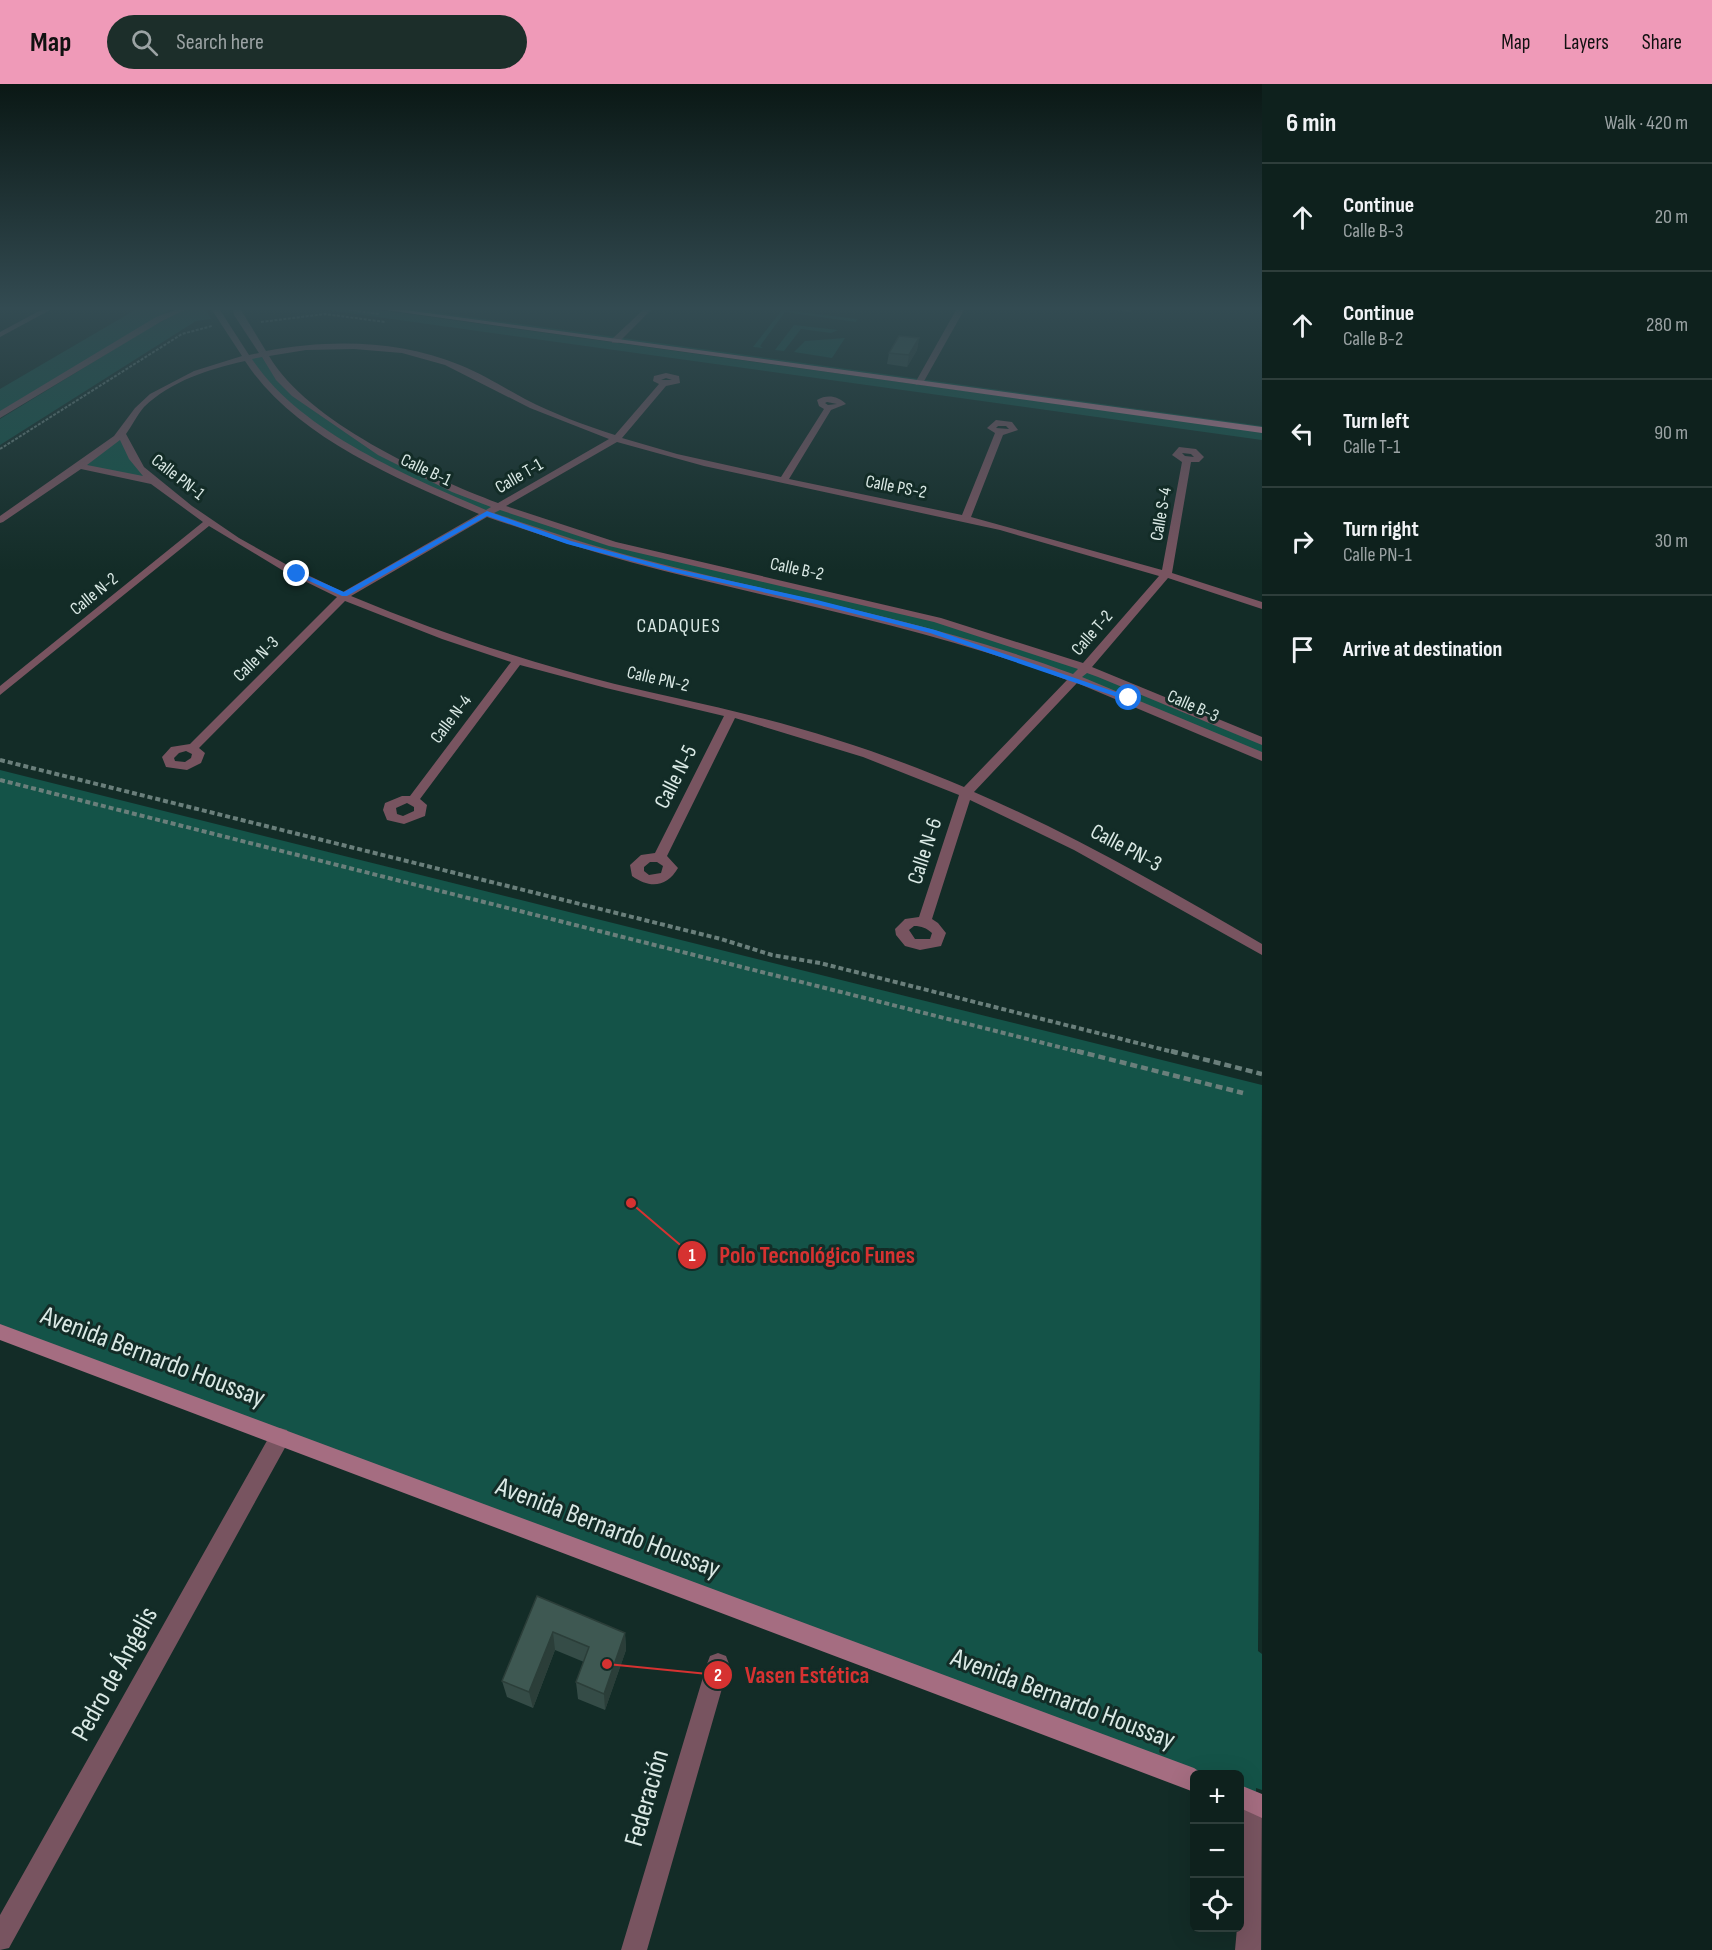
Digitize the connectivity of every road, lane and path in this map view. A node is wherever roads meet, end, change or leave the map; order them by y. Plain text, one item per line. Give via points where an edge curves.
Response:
1 (30, 397) edge
2 (82, 397) edge
3 (152, 397) edge
4 (281, 397) edge
5 (301, 397) edge
6 (517, 397) edge
7 (652, 397) edge
8 (1032, 397) edge
9 (1042, 397) edge
10 (829, 407) dead end
11 (0, 415) edge
12 (1262, 426) edge
13 (1262, 430) edge
14 (346, 431) junction
15 (1000, 432) dead end
16 (122, 435) junction
17 (330, 435) junction
18 (616, 439) junction
19 (0, 449) edge
20 (1187, 460) dead end
21 (79, 466) junction
22 (153, 481) junction
23 (783, 482) junction
24 (500, 506) junction
25 (487, 513) junction
26 (966, 518) junction
27 (0, 520) edge
28 (208, 522) junction
29 (1167, 573) junction
30 (345, 595) junction
31 (1262, 606) edge
32 (518, 660) junction
33 (1086, 668) junction
34 (1075, 678) junction
35 (0, 692) edge
36 (731, 714) junction
37 (1262, 741) edge
38 (192, 748) dead end
39 (1262, 757) edge
40 (0, 760) edge
41 (0, 780) edge
42 (966, 793) junction
43 (413, 800) dead end
44 (659, 858) dead end
45 (924, 922) dead end
46 (1262, 950) edge
47 (1262, 1074) edge
48 (1243, 1093) dead end
49 (0, 1332) edge
50 (280, 1437) junction
51 (718, 1664) dead end
52 (1190, 1778) edge
53 (1252, 1802) edge
54 (0, 1939) edge
55 (634, 1950) edge
56 (1248, 1950) edge

1 - 11 street
2 - 19 path
3 - 16 street via 140,406
4 - 17 street, Calle B-1
5 - 14 street, Calle B-1
6 - 18 street, Calle PS-2
7 - 18 street, Calle T-1
8 - 13 main road
9 - 12 main road
10 - 23 street
14 - 17 street
14 - 24 street, Calle B-1 via 443,484
15 - 26 street
16 - 21 street
16 - 22 street, Calle PN-1 via 138,468
17 - 25 street, Calle B-1 via 428,491
18 - 23 street, Calle PS-2
18 - 24 street, Calle T-1
20 - 29 street, Calle S-4
21 - 22 street
21 - 27 street
22 - 28 street, Calle PN-1
23 - 26 street, Calle PS-2
24 - 25 street, Calle T-1
24 - 33 street, Calle B-2 via 627,546 941,621
25 - 30 street, Calle T-1
25 - 34 street, Calle B-2 via 569,543 933,632
26 - 29 street, Calle PS-2
28 - 30 street, Calle PN-1 via 297,574
28 - 35 street, Calle N-2
29 - 31 street, Calle PS-2
29 - 33 street, Calle T-2
30 - 32 street, Calle PN-2 via 448,637
30 - 38 street, Calle N-3
32 - 36 street, Calle PN-2
32 - 43 street, Calle N-4
33 - 34 street, Calle T-2
33 - 37 street, Calle B-3
34 - 39 street, Calle B-3
34 - 42 street, Calle T-2
36 - 42 street, Calle PN-2 via 806,734
36 - 44 street, Calle N-5
40 - 47 path
41 - 48 path
42 - 45 street, Calle N-6
42 - 46 street, Calle PN-3 via 1140,879
49 - 50 main road, Avenida Bernardo Houssay
50 - 52 main road, Avenida Bernardo Houssay
50 - 54 street, Pedro de Ángelis
51 - 55 street, Federación
53 - 56 street

